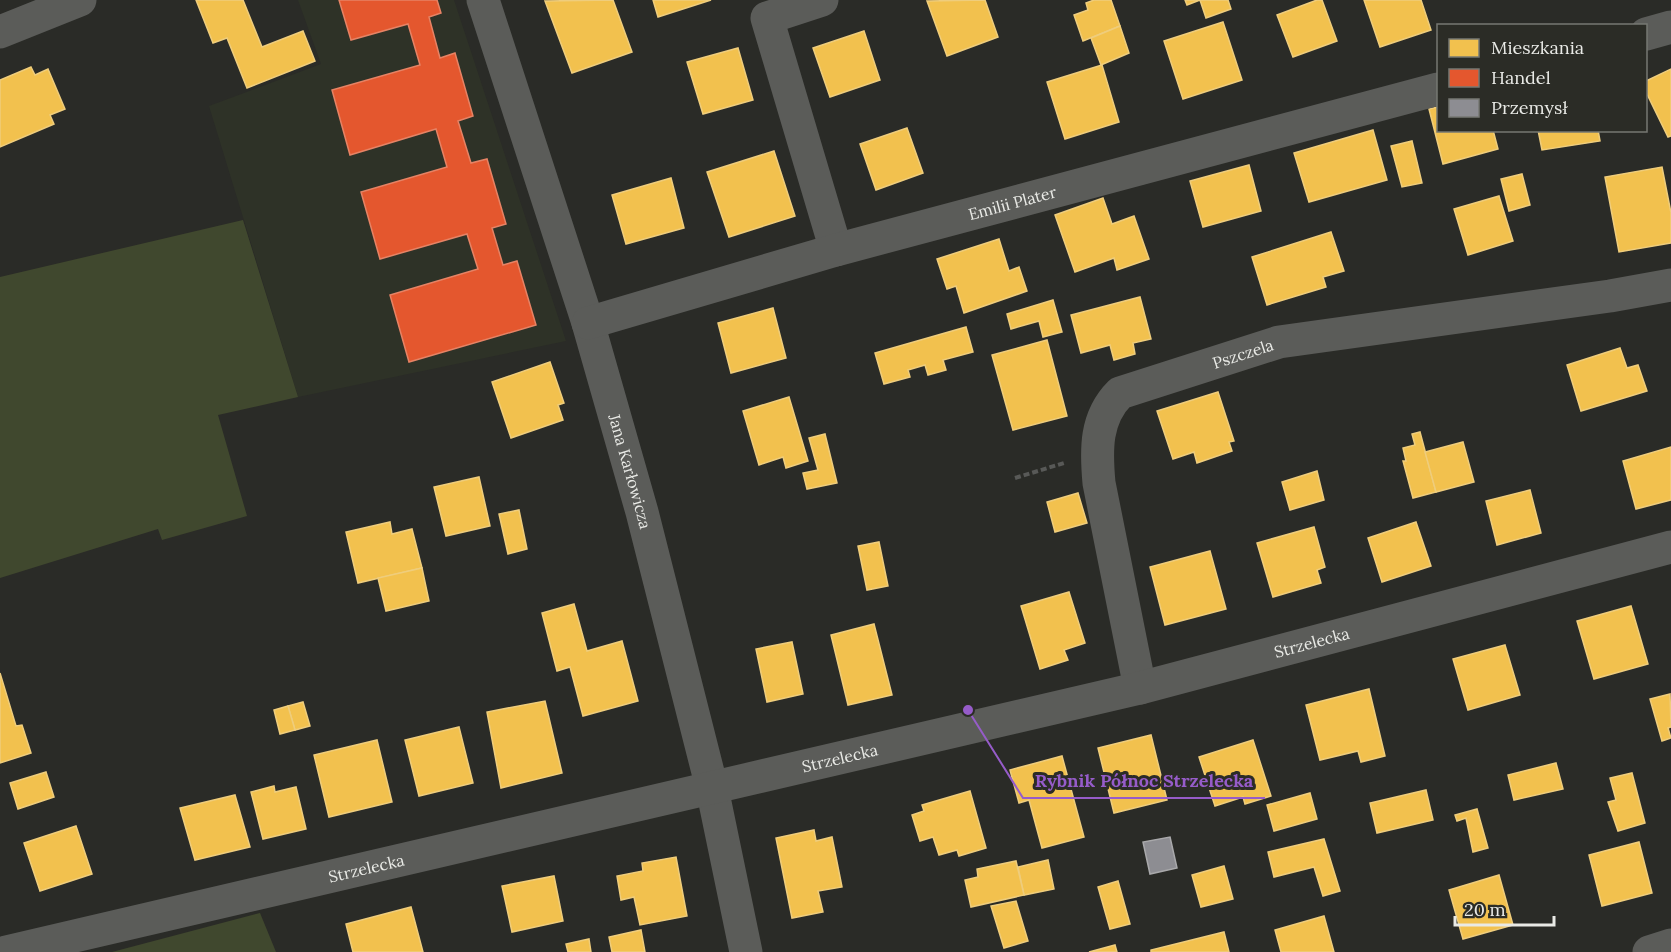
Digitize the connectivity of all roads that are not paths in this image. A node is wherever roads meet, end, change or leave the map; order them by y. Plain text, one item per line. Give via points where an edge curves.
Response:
1 (81, 0) edge
2 (483, 0) edge
3 (822, 0) edge
4 (1671, 27) edge
5 (0, 32) edge
6 (1647, 34) edge
7 (1437, 89) edge
8 (836, 250) junction
9 (1671, 285) edge
10 (588, 323) junction
11 (1671, 547) edge
12 (1140, 688) junction
13 (712, 788) junction
14 (1671, 945) edge
15 (6, 952) edge
16 (746, 952) edge
17 (1649, 952) edge

1 - 5 street
2 - 10 street, Jana Karłowicza
3 - 8 street via 767,18
4 - 6 street
7 - 8 street, Emilii Plater
8 - 10 street, Emilii Plater
9 - 12 street, Pszczela via 1610,297 1279,342 1120,393 1107,408 1096,454
10 - 13 street, Jana Karłowicza via 649,540
11 - 12 street, Strzelecka
12 - 13 street, Strzelecka
13 - 15 street, Strzelecka
13 - 16 street, Jana Karłowicza
14 - 17 street

